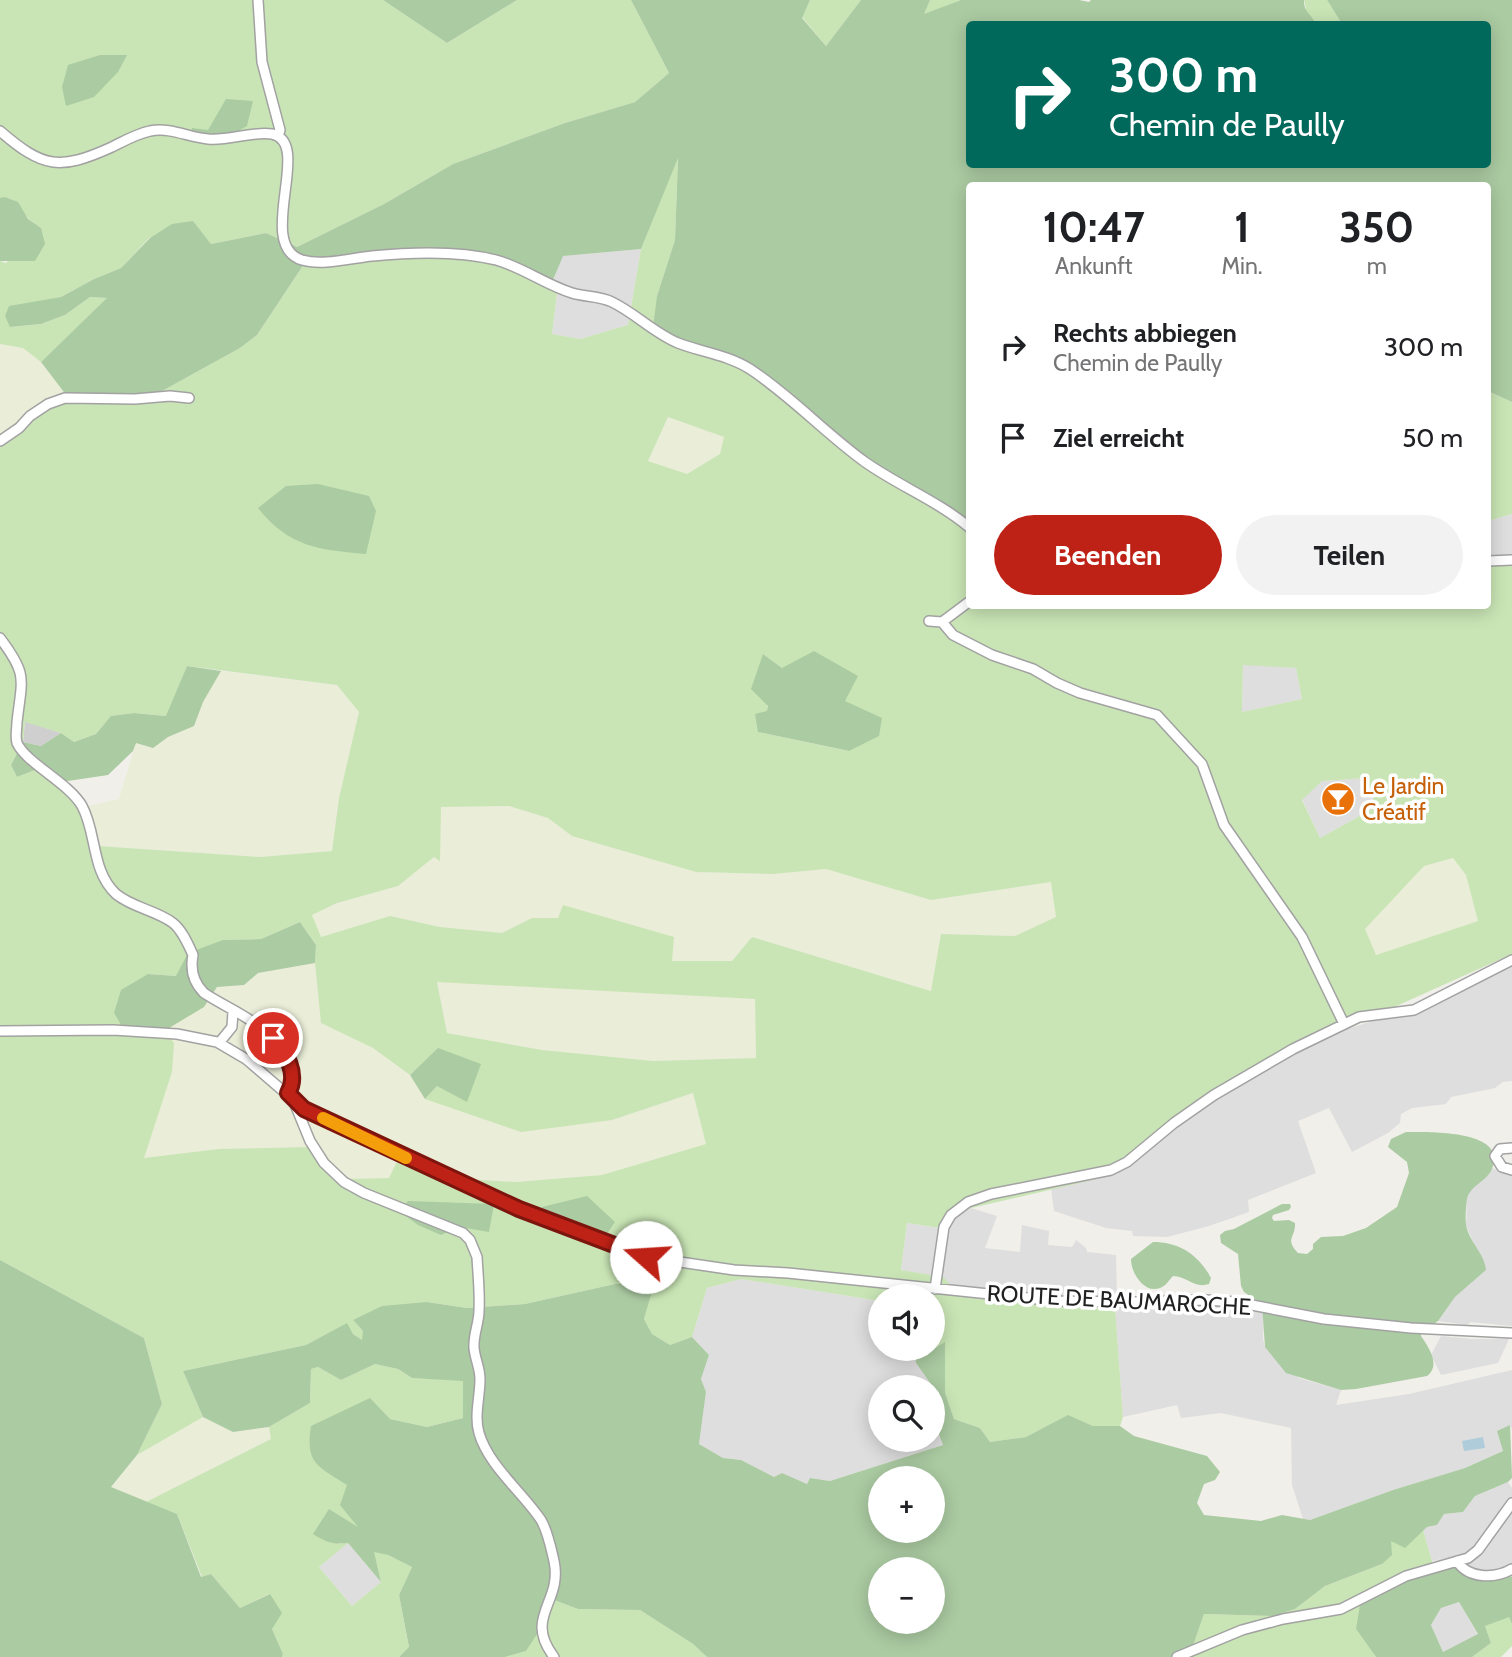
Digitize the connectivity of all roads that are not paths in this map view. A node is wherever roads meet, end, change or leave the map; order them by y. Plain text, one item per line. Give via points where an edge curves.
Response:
1 (258, 0) edge
2 (0, 131) edge
3 (278, 136) junction
4 (189, 398) dead end
5 (0, 441) edge
6 (966, 525) edge
7 (1512, 560) edge
8 (1491, 561) edge
9 (966, 604) edge
10 (929, 621) dead end
11 (942, 622) junction
12 (0, 638) edge
13 (1512, 960) edge
14 (233, 1011) junction
15 (1344, 1024) junction
16 (0, 1031) edge
17 (219, 1043) junction
18 (290, 1095) junction
19 (1512, 1148) edge
20 (1512, 1170) edge
21 (889, 1284) edge
22 (936, 1284) edge
23 (945, 1290) edge
24 (1512, 1333) edge
25 (1512, 1503) edge
26 (1457, 1561) junction
27 (1512, 1569) edge
28 (554, 1657) edge
29 (1177, 1657) edge

1 - 3 street via 262,62
2 - 3 street via 25,153 53,162 78,160 154,130 209,139 261,133
3 - 6 street via 286,149 288,173 282,230 286,249 294,256 316,262 404,253 466,255 498,261 574,294 608,300 676,342 746,366 865,462
4 - 5 street via 65,398 48,404
7 - 8 street
9 - 11 street
10 - 11 street
11 - 15 street via 953,635 992,655 1080,693 1157,715 1202,764 1224,825 1301,937
12 - 14 street via 20,669 16,737 21,749 82,806 93,851 116,894 173,923 193,954 197,986
13 - 15 street via 1414,1010 1359,1017
14 - 17 street via 232,1027
14 - 18 street via 265,1030 282,1047 291,1075
15 - 22 street via 1214,1095 1119,1166 968,1202 943,1227
16 - 17 street, ROUTE DE BAUMAROCHE via 113,1030 177,1034
17 - 18 street, ROUTE DE BAUMAROCHE
18 - 21 street, ROUTE DE BAUMAROCHE via 304,1109 507,1204 646,1257
18 - 28 street via 310,1141 344,1182 463,1233 474,1249 480,1311 474,1349 480,1381 479,1433 542,1522 550,1545 555,1583 541,1632
19 - 20 street via 1500,1149 1495,1156 1502,1167
23 - 24 street, ROUTE DE BAUMAROCHE via 1057,1301 1236,1302 1324,1319
25 - 26 street via 1478,1550
26 - 27 street via 1471,1573 1490,1576
26 - 29 street via 1406,1576 1341,1609 1242,1630

